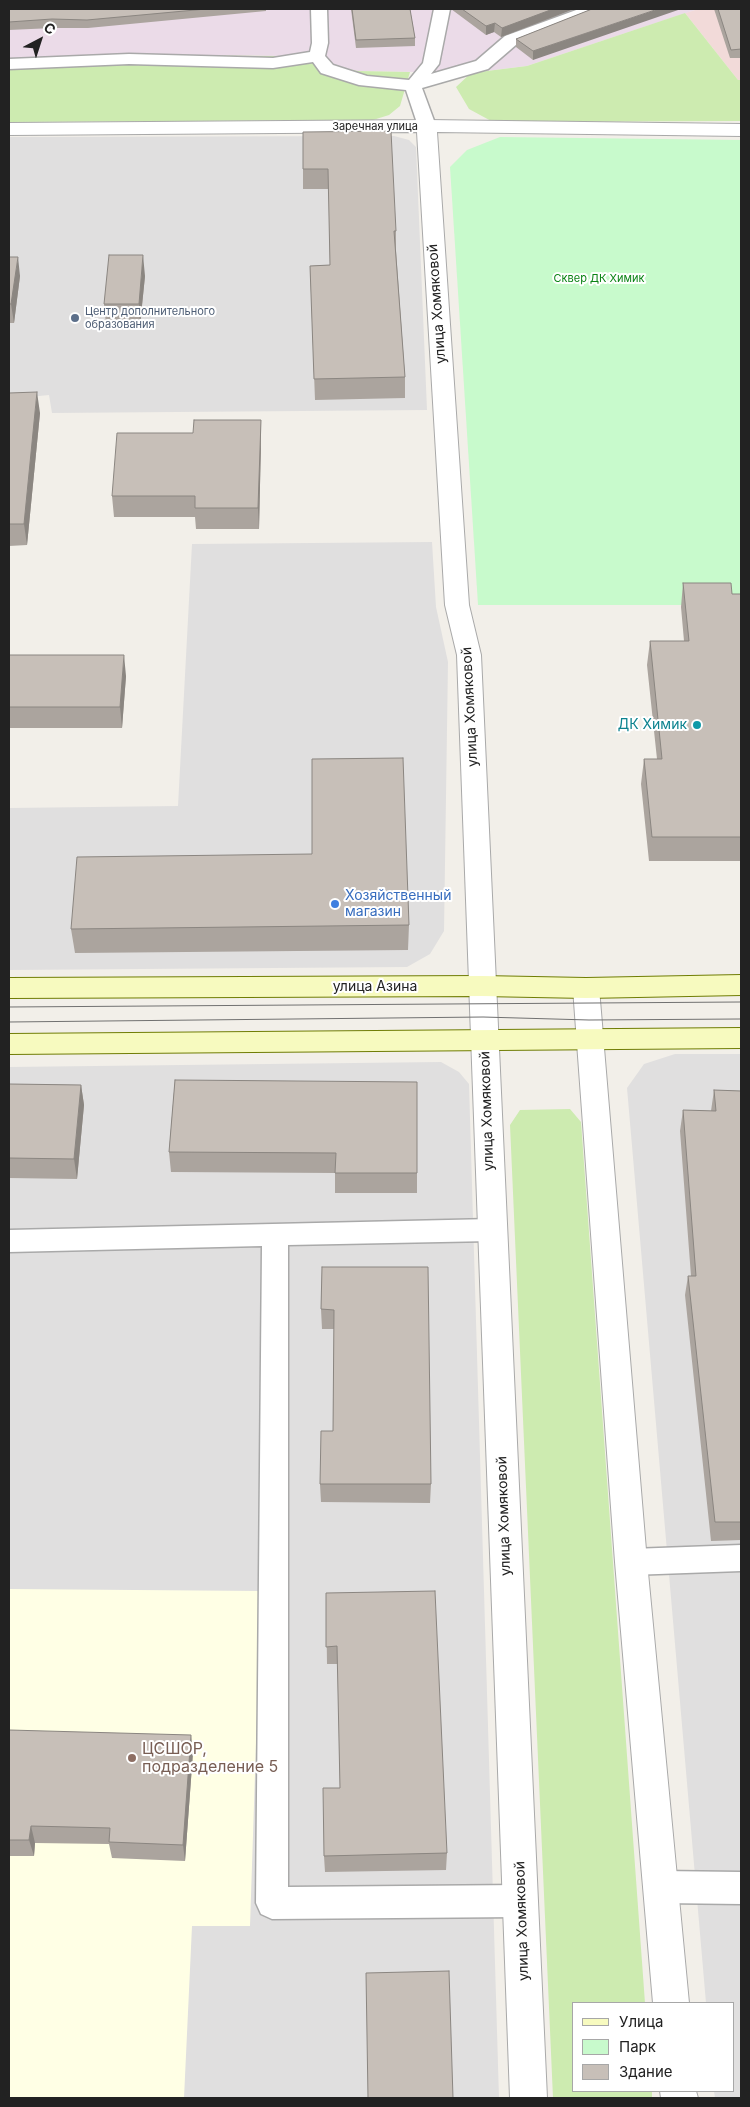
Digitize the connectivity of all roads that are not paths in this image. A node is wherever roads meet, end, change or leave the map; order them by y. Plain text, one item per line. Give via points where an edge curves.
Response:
1 (319, 9) edge
2 (442, 9) edge
3 (593, 9) edge
4 (317, 56) junction
5 (9, 64) edge
6 (413, 85) junction
7 (427, 126) junction
8 (9, 130) edge
9 (741, 130) edge
10 (741, 985) edge
11 (482, 986) junction
12 (9, 988) edge
13 (586, 988) junction
14 (590, 1038) junction
15 (741, 1038) edge
16 (484, 1040) junction
17 (9, 1044) edge
18 (492, 1230) junction
19 (275, 1235) junction
20 (9, 1240) edge
21 (741, 1558) edge
22 (631, 1562) junction
23 (661, 1887) junction
24 (741, 1888) edge
25 (521, 1901) junction
26 (671, 2002) edge
27 (529, 2098) edge

1 - 4 lane
2 - 6 lane via 431,64
3 - 6 lane via 511,40 482,65
4 - 5 lane via 273,63 129,59
4 - 6 lane via 327,69 365,81
6 - 7 lane
7 - 8 street, Заречная улица
7 - 9 street, Заречная улица
7 - 11 street, улица Хомяковой via 457,605 469,654
10 - 13 main road, улица Азина
11 - 12 main road, улица Азина
11 - 13 main road, улица Азина
11 - 16 street, улица Хомяковой
13 - 14 street
14 - 15 main road
14 - 16 main road
14 - 22 street
16 - 17 main road
16 - 18 street, улица Хомяковой
18 - 19 lane
18 - 25 street, улица Хомяковой
19 - 20 lane
19 - 25 lane via 272,1902
21 - 22 lane
22 - 23 street
23 - 24 lane
23 - 26 street
25 - 27 street, улица Хомяковой

